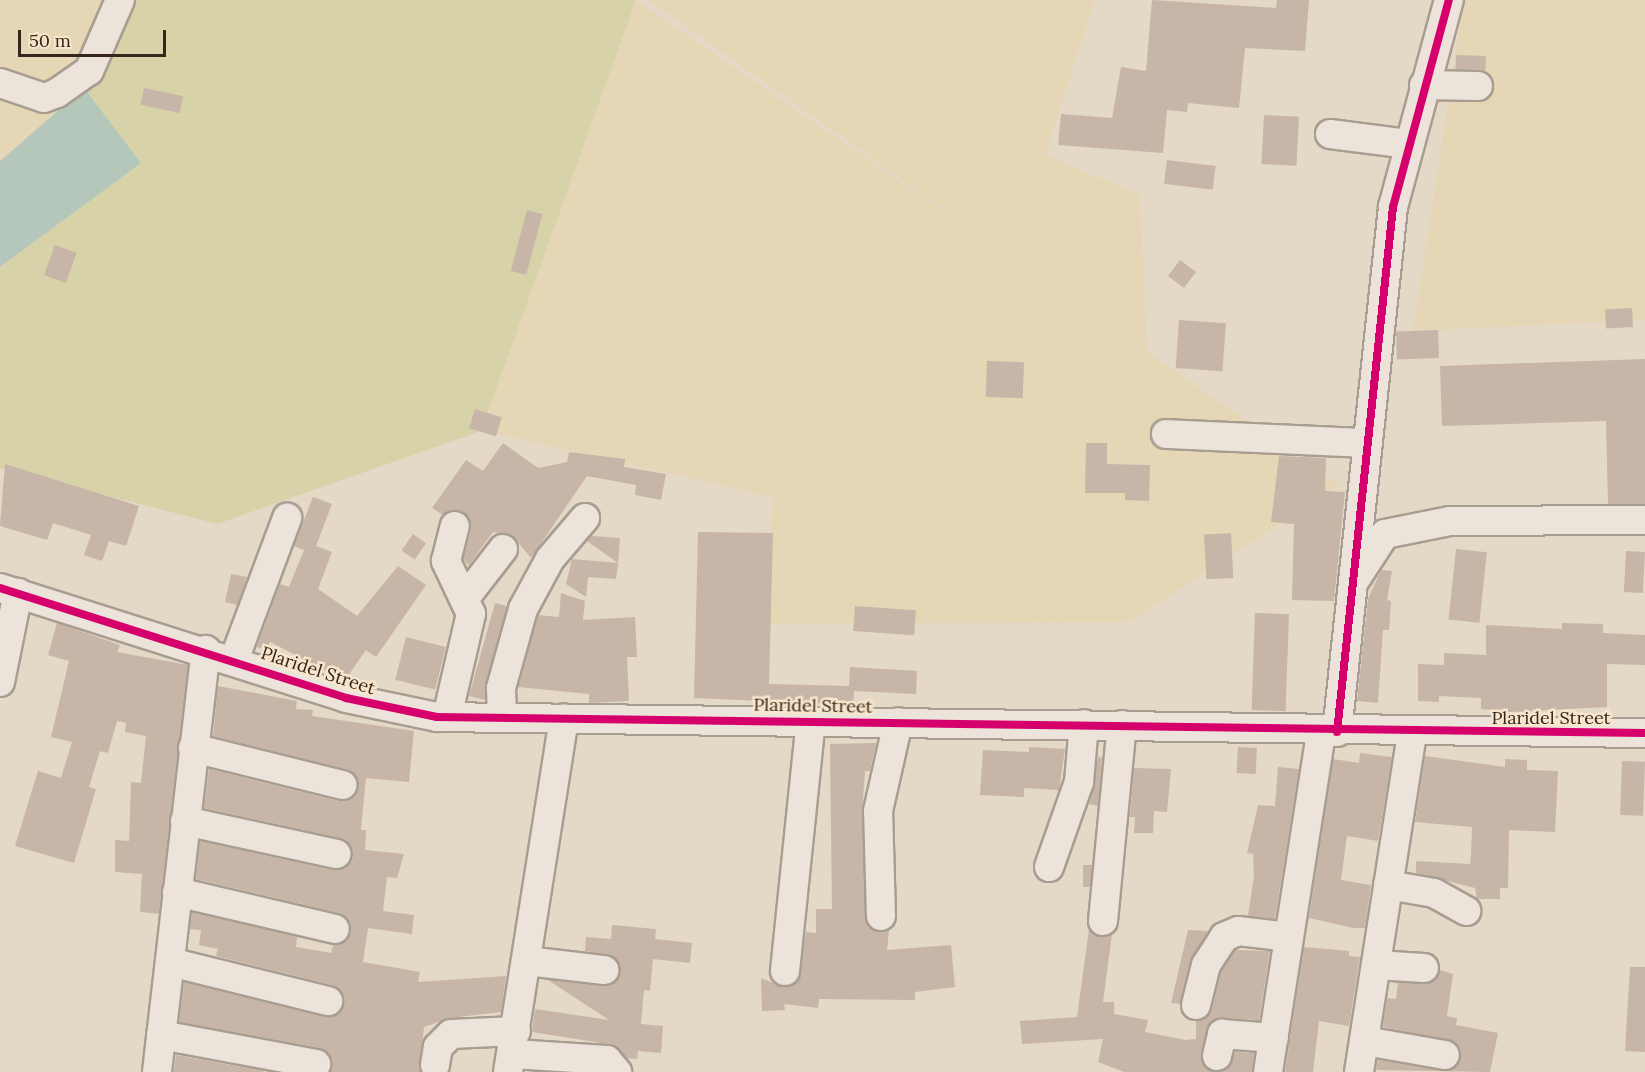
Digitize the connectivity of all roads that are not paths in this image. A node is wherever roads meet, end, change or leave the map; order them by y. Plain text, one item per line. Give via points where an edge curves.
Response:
1 (120, 0) edge
2 (1449, 0) edge
3 (0, 82) edge
4 (1424, 85) junction
5 (1478, 86) dead end
6 (1330, 134) dead end
7 (1409, 144) junction
8 (1166, 434) dead end
9 (1364, 443) junction
10 (1362, 480) junction
11 (287, 518) dead end
12 (585, 518) dead end
13 (1645, 520) edge
14 (455, 526) dead end
15 (1385, 534) junction
16 (503, 549) dead end
17 (1352, 584) junction
18 (9, 591) edge
19 (465, 598) junction
20 (206, 650) junction
21 (234, 660) junction
22 (0, 682) edge
23 (447, 717) junction
24 (502, 717) junction
25 (564, 718) junction
26 (811, 721) junction
27 (898, 722) junction
28 (1084, 724) junction
29 (1122, 725) junction
30 (1329, 732) junction
31 (1412, 733) junction
32 (1645, 733) edge
33 (193, 748) junction
34 (342, 785) dead end
35 (185, 821) junction
36 (336, 854) dead end
37 (1050, 867) dead end
38 (1388, 885) junction
39 (177, 892) junction
40 (1466, 910) dead end
41 (881, 916) dead end
42 (1103, 921) dead end
43 (335, 929) dead end
44 (1289, 937) junction
45 (527, 961) junction
46 (170, 962) junction
47 (1376, 965) junction
48 (1424, 968) dead end
49 (604, 970) dead end
50 (784, 971) dead end
51 (328, 1001) dead end
52 (1196, 1005) dead end
53 (161, 1035) junction
54 (1274, 1038) junction
55 (1365, 1041) junction
56 (512, 1052) edge
57 (1445, 1055) dead end
58 (1217, 1056) dead end
59 (316, 1064) dead end
60 (435, 1065) dead end
61 (157, 1072) edge
62 (617, 1072) edge
63 (1268, 1072) edge
64 (1359, 1072) edge

1 - 3 street via 89,71 57,93 44,98
2 - 4 street
4 - 5 street
4 - 7 street
6 - 7 street
7 - 9 street via 1394,207
8 - 9 street
9 - 10 street
10 - 15 street
10 - 17 street
11 - 21 street
12 - 24 street via 550,559 522,609 501,688
13 - 15 street via 1450,521
14 - 19 street via 446,561
15 - 17 street
16 - 19 street
17 - 30 street
18 - 20 street, Plaridel Street
18 - 22 street
19 - 23 street via 470,629
20 - 21 street, Plaridel Street
20 - 33 street
21 - 23 street, Plaridel Street via 385,709
23 - 24 street, Plaridel Street
24 - 25 street, Plaridel Street
25 - 26 street, Plaridel Street
25 - 45 street
26 - 27 street, Plaridel Street
26 - 50 street
27 - 28 street, Plaridel Street
27 - 41 street via 878,811
28 - 29 street, Plaridel Street
28 - 37 street via 1079,782
29 - 30 street, Plaridel Street
29 - 42 street
30 - 31 street, Plaridel Street
30 - 44 street
31 - 32 street, Plaridel Street
31 - 38 street
33 - 34 street
33 - 35 street
35 - 36 street
35 - 39 street
38 - 40 street via 1434,893
38 - 47 street
39 - 43 street
39 - 46 street
44 - 52 street via 1238,931 1224,937 1206,965
44 - 54 street
45 - 49 street
45 - 56 street
46 - 51 street
46 - 53 street
47 - 48 street
47 - 55 street
53 - 59 street
53 - 61 street
54 - 58 street via 1226,1033
54 - 63 street
55 - 57 street
55 - 64 street
56 - 60 street via 451,1034 438,1047
56 - 62 street via 607,1060

